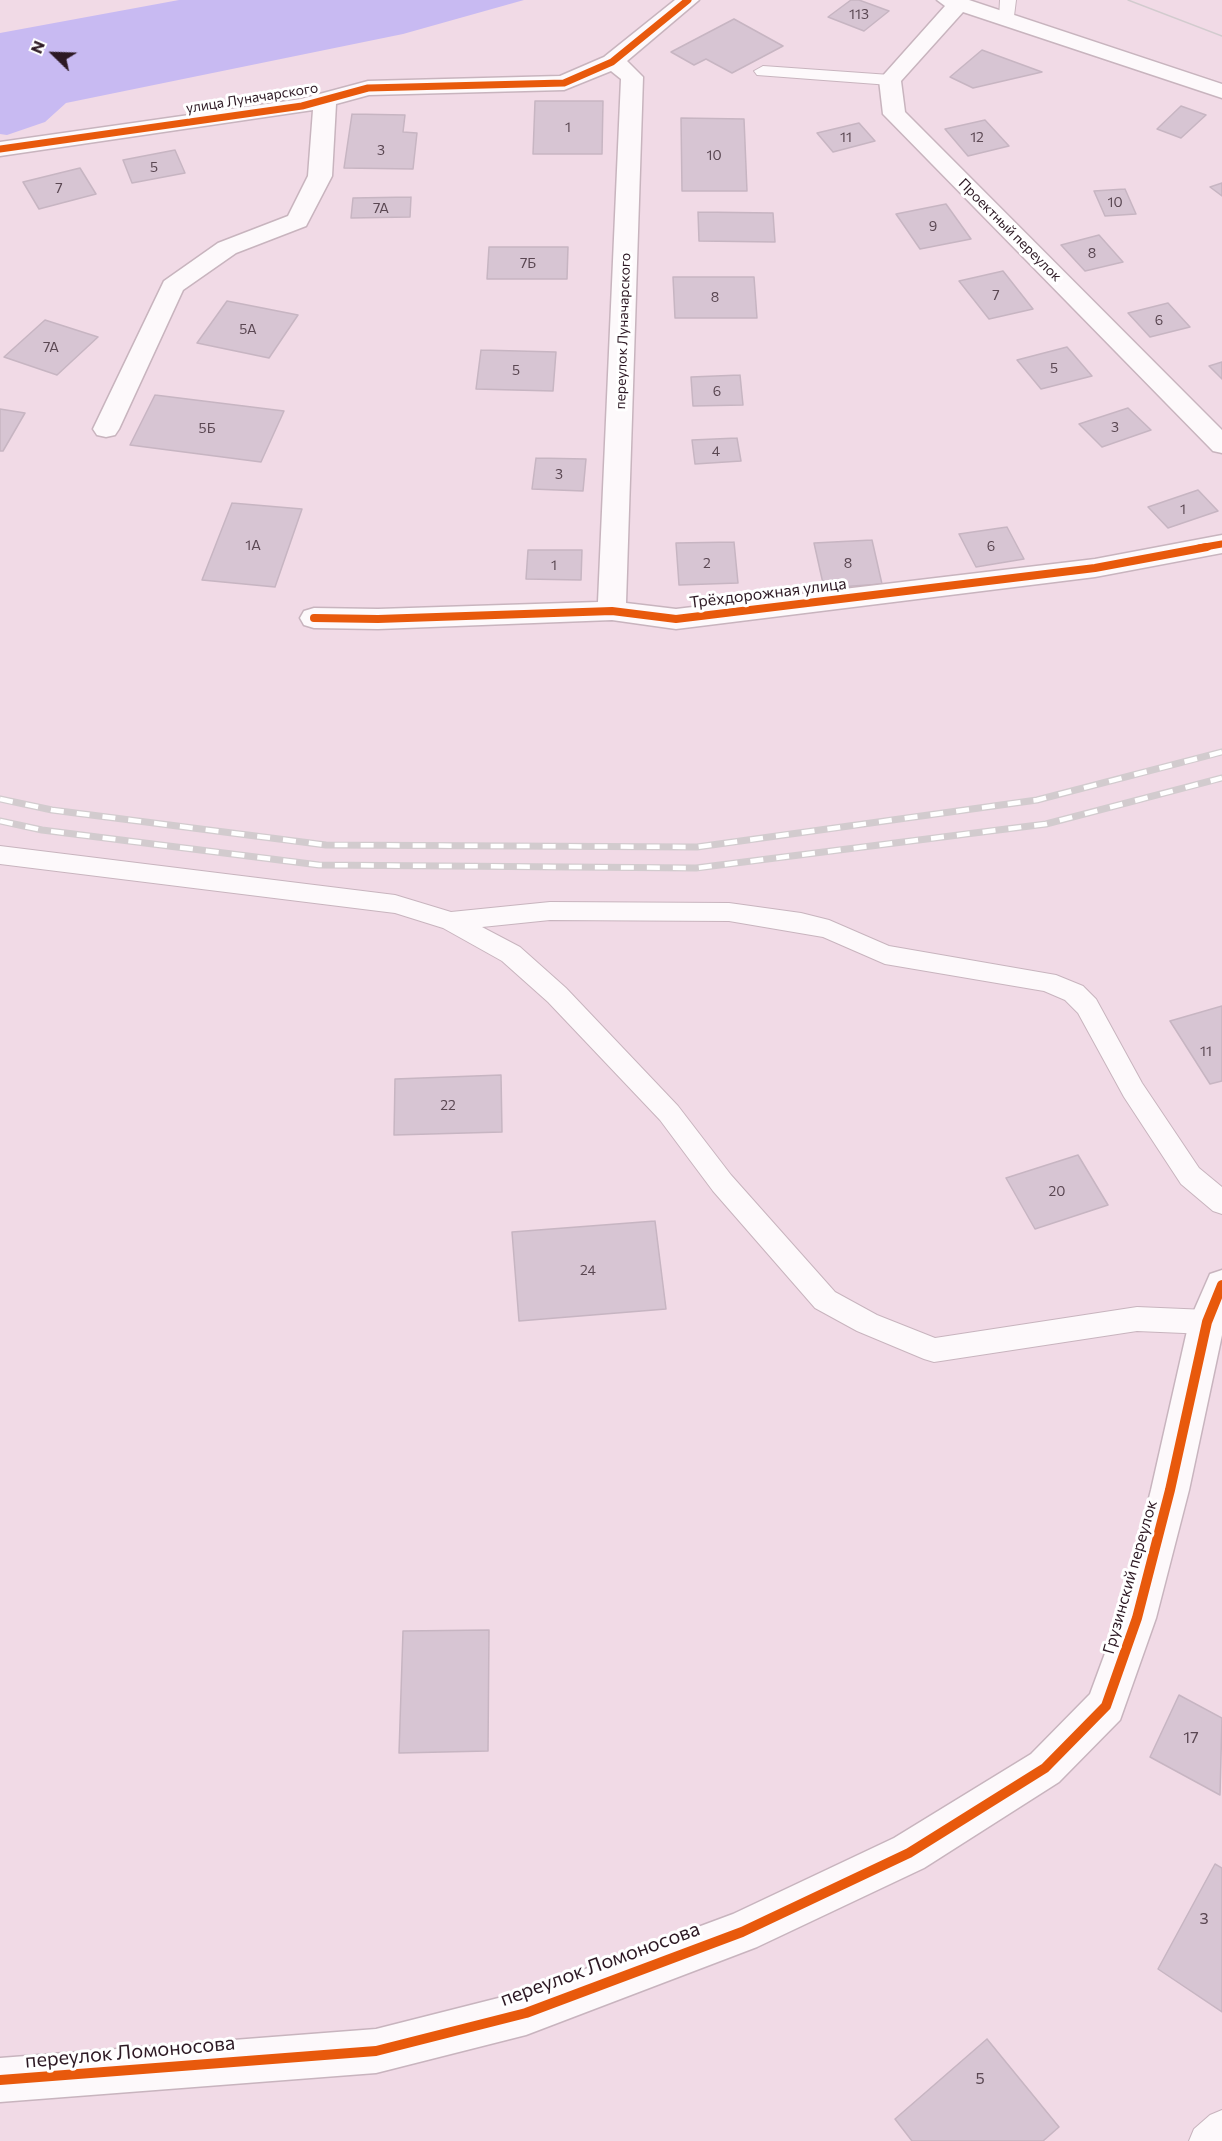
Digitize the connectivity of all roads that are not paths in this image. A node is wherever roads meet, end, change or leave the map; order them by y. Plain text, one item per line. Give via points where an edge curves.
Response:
1 (688, 0) edge
2 (954, 2) edge
3 (1007, 10) edge
4 (612, 62) junction
5 (764, 71) dead end
6 (890, 80) junction
7 (1222, 91) edge
8 (325, 100) junction
9 (0, 149) edge
10 (106, 429) dead end
11 (1222, 445) edge
12 (1222, 544) edge
13 (612, 610) junction
14 (314, 618) dead end
15 (0, 855) edge
16 (451, 921) junction
17 (1222, 1203) edge
18 (1222, 1285) edge
19 (1207, 1322) junction
20 (909, 1853) joint
21 (0, 2080) edge
22 (1222, 2127) edge
23 (1206, 2141) edge

1 - 4 street, улица Луначарского
2 - 3 street
2 - 6 street
3 - 7 street
4 - 8 street, улица Луначарского via 564,83 368,88
4 - 13 street, переулок Луначарского via 632,77
5 - 6 lane
6 - 11 street, Проектный переулок via 894,114
8 - 9 street, улица Луначарского
8 - 10 street via 320,176 298,220 227,248 173,286
12 - 13 street, Трёхдорожная улица via 1095,568 676,619
13 - 14 street, Трёхдорожная улица
15 - 16 lane via 395,904
16 - 17 lane via 550,911 729,912 830,929 885,955 1047,982 1074,993 1087,1006 1132,1090 1190,1176
16 - 19 lane via 511,954 557,995 669,1113 722,1184 825,1300 867,1323 934,1350 1137,1319
18 - 19 street, Грузинский переулок
19 - 20 street, Грузинский переулок via 1140,1607 1106,1706 1045,1768
20 - 21 street, переулок Ломоносова via 742,1932 515,2016 376,2051
22 - 23 lane

